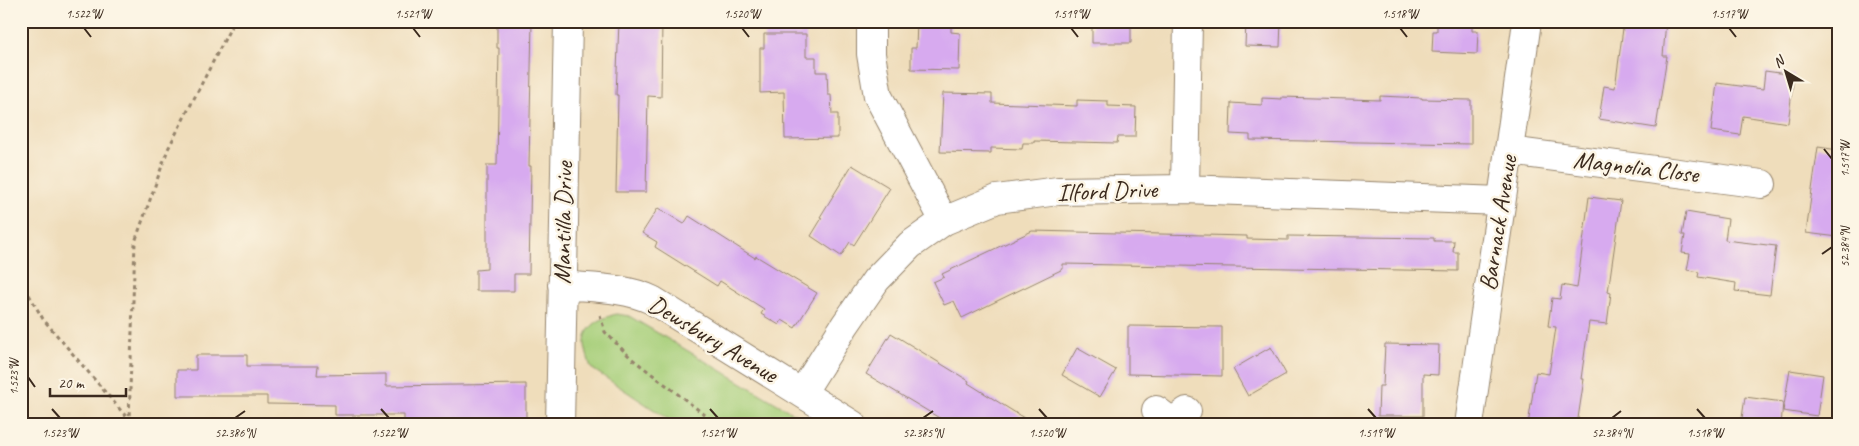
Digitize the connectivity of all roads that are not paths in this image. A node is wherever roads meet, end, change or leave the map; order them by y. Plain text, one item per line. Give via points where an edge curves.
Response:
1 (568, 21) edge
2 (871, 21) edge
3 (1188, 21) edge
4 (1527, 21) edge
5 (1510, 150) junction
6 (1762, 184) dead end
7 (1184, 189) junction
8 (1501, 201) junction
9 (944, 220) junction
10 (562, 286) junction
11 (802, 393) junction
12 (560, 425) edge
13 (853, 425) edge
14 (1470, 425) edge

1 - 10 street, Mantilla Drive
2 - 9 street via 871,54 878,96
3 - 7 street
4 - 5 street, Barnack Avenue
5 - 6 street, Magnolia Close
5 - 8 street, Barnack Avenue
7 - 8 street, Ilford Drive
7 - 9 street, Ilford Drive via 1058,191 997,199
8 - 14 street, Barnack Avenue
9 - 11 street, Ilford Drive via 910,245 876,280
10 - 11 street, Dewsbury Avenue via 625,292 652,300
10 - 12 street, Mantilla Drive
11 - 13 street, Dewsbury Avenue

